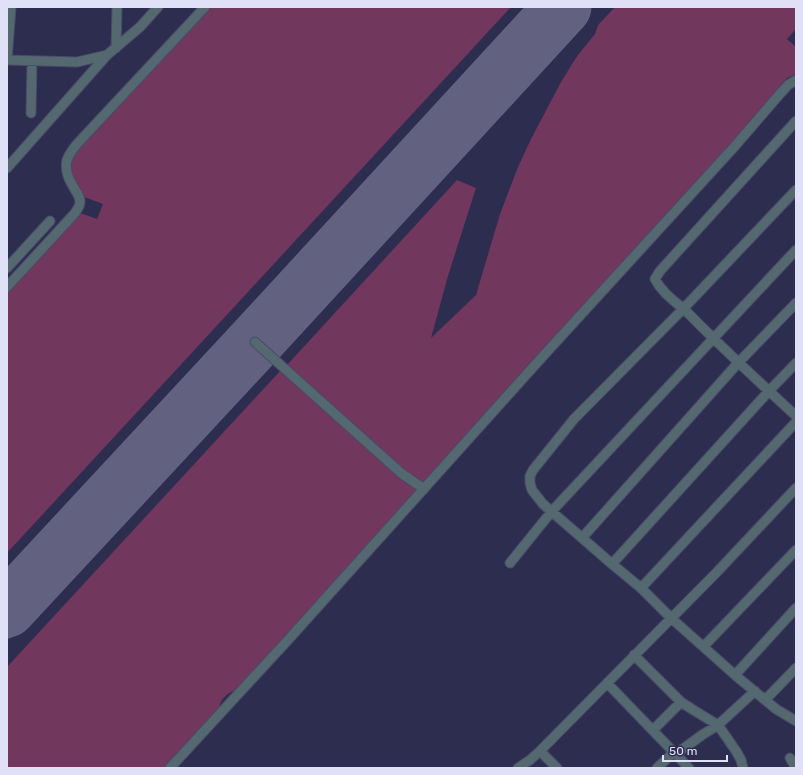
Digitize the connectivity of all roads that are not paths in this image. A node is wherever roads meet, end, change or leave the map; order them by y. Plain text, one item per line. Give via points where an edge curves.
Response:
1 (11, 7) edge
2 (117, 7) edge
3 (158, 7) edge
4 (205, 7) edge
5 (116, 48) junction
6 (107, 55) junction
7 (7, 60) edge
8 (32, 61) junction
9 (796, 80) edge
10 (31, 113) dead end
11 (796, 121) edge
12 (7, 168) edge
13 (796, 190) edge
14 (50, 221) dead end
15 (796, 250) edge
16 (7, 268) edge
17 (7, 287) edge
18 (796, 303) edge
19 (683, 309) junction
20 (713, 339) junction
21 (255, 342) dead end
22 (738, 363) junction
23 (796, 363) edge
24 (769, 392) junction
25 (796, 416) edge
26 (796, 422) edge
27 (796, 488) edge
28 (424, 489) junction
29 (552, 511) junction
30 (582, 538) junction
31 (796, 550) edge
32 (510, 563) dead end
33 (612, 564) junction
34 (640, 588) junction
35 (796, 608) edge
36 (671, 618) junction
37 (704, 646) junction
38 (634, 655) junction
39 (796, 668) edge
40 (735, 675) junction
41 (607, 683) junction
42 (755, 691) junction
43 (765, 700) junction
44 (681, 702) junction
45 (796, 721) edge
46 (718, 725) junction
47 (653, 730) junction
48 (540, 751) junction
49 (790, 758) dead end
50 (681, 761) edge
51 (170, 768) edge
52 (518, 768) edge
53 (557, 768) edge
54 (657, 768) edge
55 (743, 768) edge
56 (796, 768) edge

1 - 7 street
2 - 5 street
3 - 5 street
4 - 17 street via 77,144 67,159 66,170 80,199 79,207
5 - 6 street
6 - 8 street via 77,62
6 - 12 street
7 - 8 street
8 - 10 street
9 - 28 street via 788,85
11 - 19 street via 655,279 658,286
13 - 19 street
14 - 16 street
15 - 20 street
18 - 22 street
19 - 20 street
19 - 29 street via 574,419 533,470 530,476 532,490
20 - 22 street
20 - 29 street
21 - 28 street via 401,473
22 - 24 street
22 - 30 street
23 - 24 street
24 - 25 street
24 - 33 street
26 - 34 street
27 - 36 street
28 - 51 street
29 - 30 street
29 - 32 street
30 - 33 street
31 - 37 street
33 - 34 street
34 - 36 street
35 - 40 street
36 - 37 street
36 - 38 street
37 - 40 street
38 - 41 street
38 - 44 street
39 - 43 street
40 - 42 street
41 - 47 street
41 - 48 street
42 - 43 street
42 - 46 street
43 - 45 street
44 - 46 street
44 - 47 street
46 - 50 street via 702,735
46 - 55 street via 736,751
47 - 50 street
48 - 52 street
48 - 53 street
49 - 56 street
50 - 54 street

